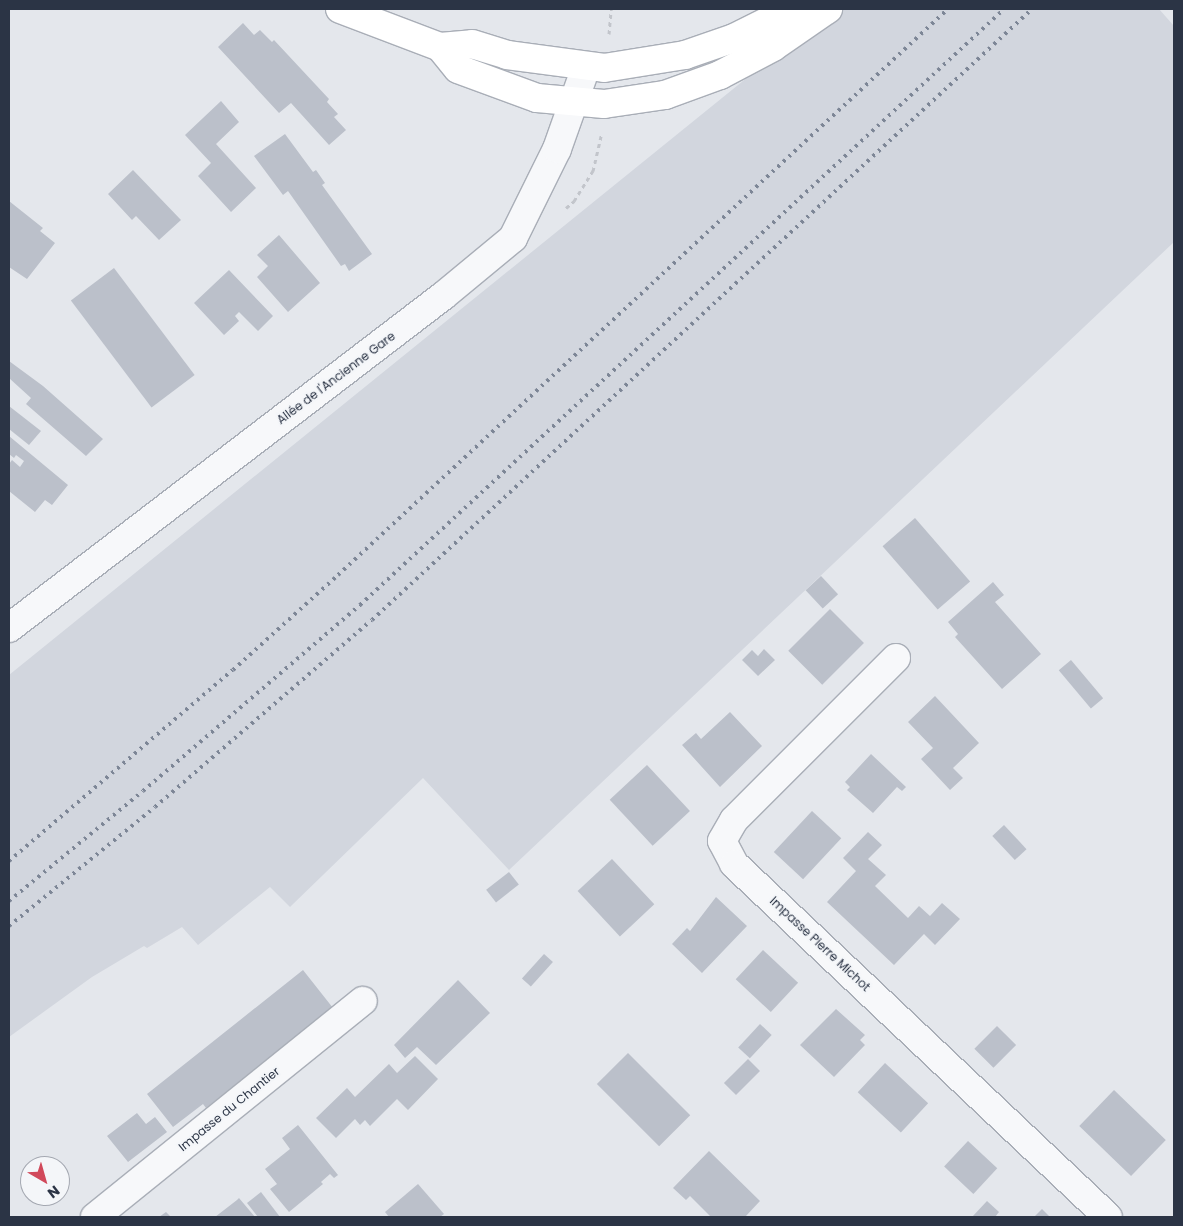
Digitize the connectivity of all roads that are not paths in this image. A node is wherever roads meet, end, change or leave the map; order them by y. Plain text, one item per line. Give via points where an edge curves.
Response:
1 (340, 9) edge
2 (792, 9) edge
3 (828, 9) edge
4 (440, 47) junction
5 (586, 67) junction
6 (575, 102) junction
7 (9, 628) edge
8 (896, 658) dead end
9 (363, 1001) dead end
10 (95, 1217) edge
11 (1108, 1217) edge

1 - 4 main road
2 - 5 main road via 734,38 685,55 604,68
3 - 6 main road via 773,48 720,75 666,95 604,104
4 - 5 main road via 472,44 506,55
4 - 6 main road via 458,69 537,98
5 - 6 street, Allée de l'Ancienne Gare
6 - 7 street, Allée de l'Ancienne Gare via 513,238 444,296
8 - 11 street, Impasse Pierre Michot via 734,820 722,841 734,864
9 - 10 street, Impasse du Chantier

